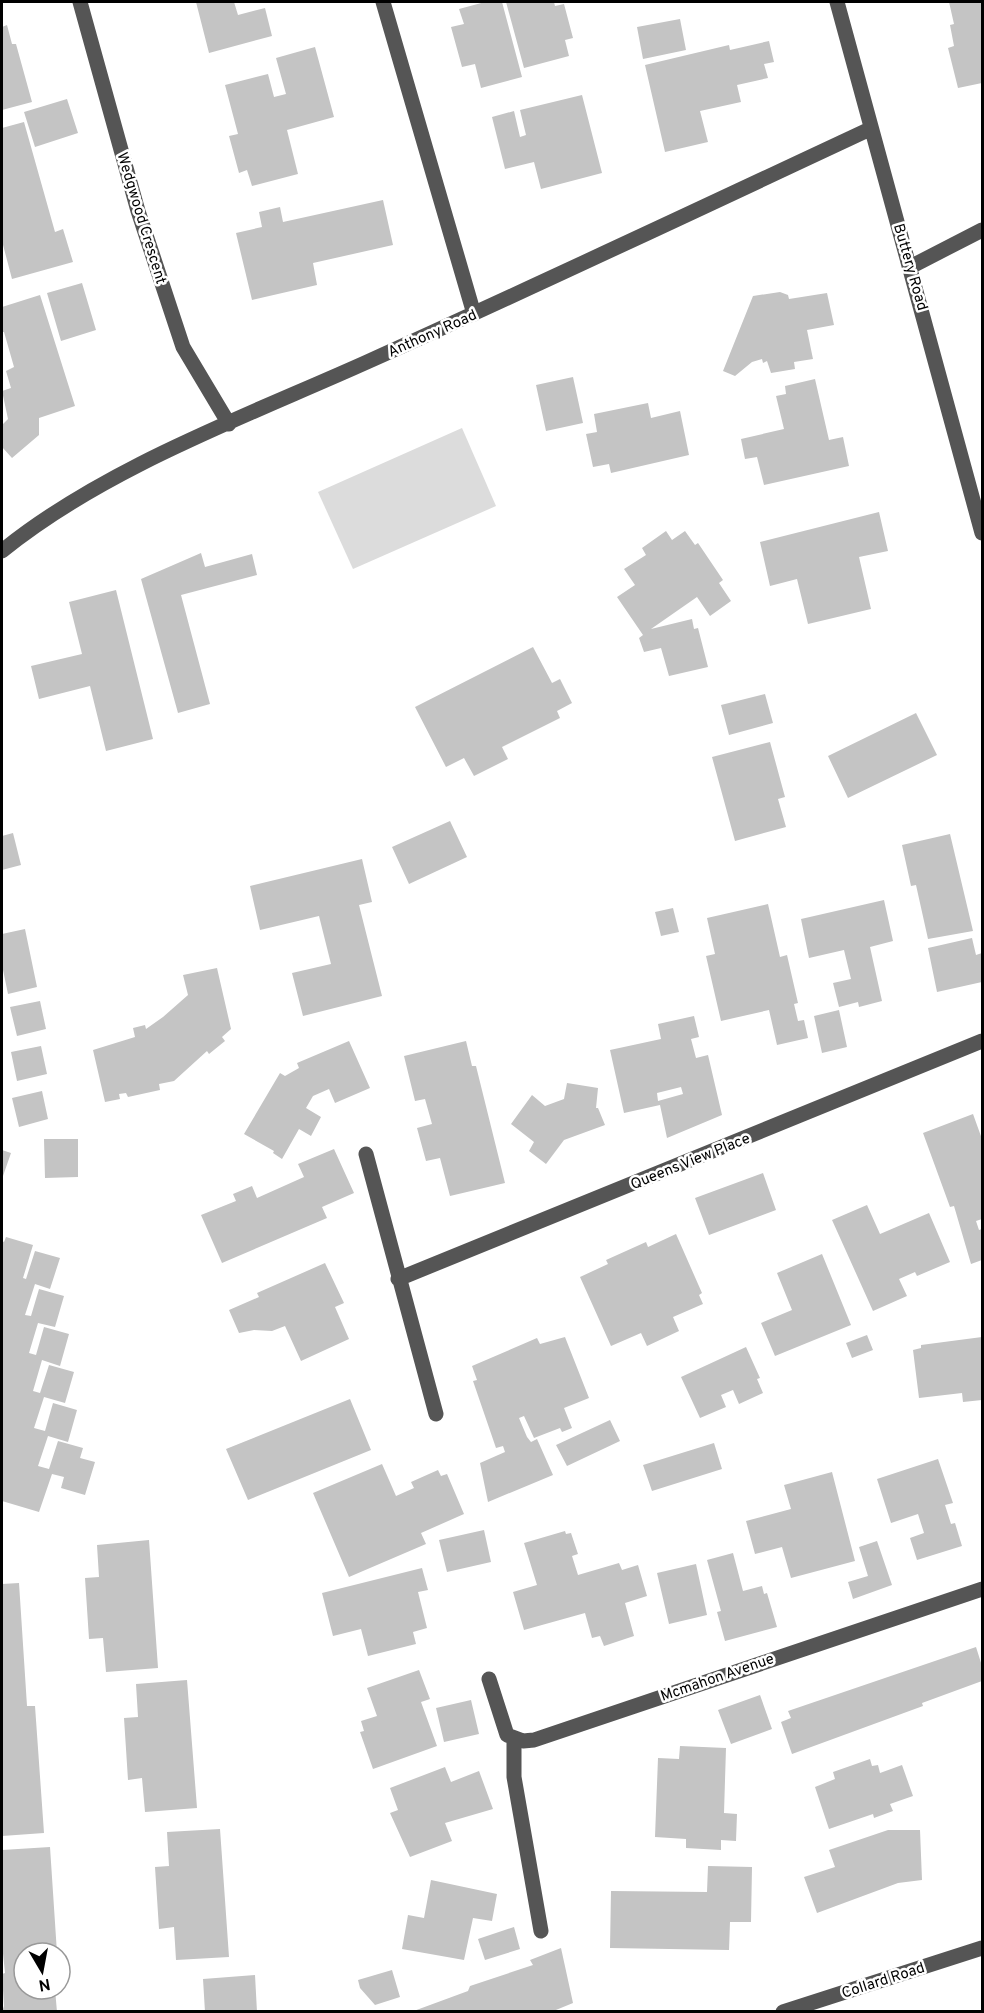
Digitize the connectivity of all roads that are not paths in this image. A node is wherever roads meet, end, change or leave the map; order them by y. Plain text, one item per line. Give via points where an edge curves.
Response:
1 (80, 2) edge
2 (384, 2) edge
3 (837, 2) edge
4 (870, 129) junction
5 (982, 230) edge
6 (912, 266) junction
7 (474, 314) junction
8 (229, 424) junction
9 (982, 533) edge
10 (2, 551) edge
11 (982, 1041) edge
12 (366, 1154) dead end
13 (398, 1279) junction
14 (436, 1414) dead end
15 (982, 1589) edge
16 (489, 1679) dead end
17 (514, 1739) junction
18 (541, 1930) dead end
19 (982, 1948) edge
20 (783, 2012) edge

1 - 8 street, Wedgwood Crescent via 138,211 183,347
2 - 7 street
3 - 4 street, Buttery Road
4 - 6 street, Buttery Road
4 - 7 street, Anthony Road
5 - 6 street
6 - 9 street, Buttery Road
7 - 8 street, Anthony Road
8 - 10 street, Anthony Road via 125,472 41,519
11 - 13 street, Queens View Place
12 - 13 street
13 - 14 street
15 - 17 street, Mcmahon Avenue via 534,1740
16 - 17 street via 507,1735
17 - 18 street via 514,1777
19 - 20 street, Collard Road

